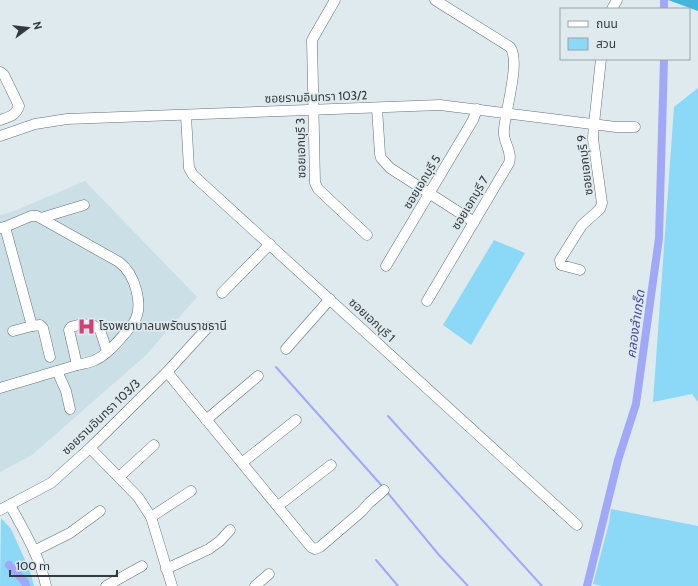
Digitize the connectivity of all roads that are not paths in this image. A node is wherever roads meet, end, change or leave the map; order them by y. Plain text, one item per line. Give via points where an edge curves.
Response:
1 (335, 0) edge
2 (435, 0) edge
3 (601, 60) edge
4 (0, 72) edge
5 (377, 108) junction
6 (477, 109) junction
7 (314, 110) junction
8 (507, 113) junction
9 (186, 116) junction
10 (0, 120) edge
11 (594, 124) junction
12 (635, 127) dead end
13 (0, 136) edge
14 (430, 194) junction
15 (84, 205) dead end
16 (41, 218) junction
17 (474, 222) junction
18 (3, 228) edge
19 (367, 235) dead end
20 (270, 244) junction
21 (386, 266) dead end
22 (580, 270) dead end
23 (222, 292) dead end
24 (330, 299) junction
25 (426, 301) dead end
26 (32, 326) junction
27 (208, 327) dead end
28 (13, 331) dead end
29 (286, 349) dead end
30 (106, 351) junction
31 (50, 357) dead end
32 (77, 365) junction
33 (57, 371) junction
34 (166, 372) junction
35 (258, 376) dead end
36 (0, 388) edge
37 (70, 409) dead end
38 (206, 420) junction
39 (296, 420) dead end
40 (154, 445) dead end
41 (90, 448) junction
42 (242, 462) junction
43 (330, 465) dead end
44 (119, 477) junction
45 (384, 490) dead end
46 (190, 491) dead end
47 (10, 505) junction
48 (278, 506) junction
49 (0, 510) edge
50 (100, 511) dead end
51 (151, 517) junction
52 (577, 525) dead end
53 (230, 530) dead end
54 (34, 551) junction
55 (142, 566) dead end
56 (166, 569) junction
57 (269, 574) dead end
58 (46, 586) edge
59 (106, 586) edge
60 (172, 586) edge
61 (255, 586) edge

1 - 7 street, ซอยเอกบุรี 3 via 312,40
2 - 8 street, ซอยเอกบุรี 7 via 513,51 514,66
3 - 11 street
4 - 10 street via 4,75 18,106 14,115
5 - 6 street, ซอยรามอินทรา 103/2 via 440,105
5 - 7 street, ซอยรามอินทรา 103/2
5 - 14 street via 381,158 390,168
6 - 8 street, ซอยรามอินทรา 103/2
6 - 14 street, ซอยเอกบุรี 5
7 - 9 street, ซอยรามอินทรา 103/2
7 - 19 street, ซอยเอกบุรี 3 via 316,186
8 - 11 street, ซอยรามอินทรา 103/2
8 - 17 street, ซอยเอกบุรี 7 via 504,136 510,150 510,159
9 - 13 street, ซอยรามอินทรา 103/2 via 67,120 36,124
9 - 20 street, ซอยเอกบุรี 1 via 190,171
11 - 12 street, ซอยรามอินทรา 103/2
11 - 22 street, ซอยเอกบุรี 9 via 593,139 602,198 600,209 582,225 560,260 561,265
14 - 17 street
14 - 21 street, ซอยเอกบุรี 5
15 - 16 street
16 - 18 street via 31,216
16 - 30 street via 119,262 128,270 137,298 136,320
17 - 25 street, ซอยเอกบุรี 7
18 - 26 street
20 - 23 street
20 - 24 street, ซอยเอกบุรี 1
24 - 29 street
24 - 52 street, ซอยเอกบุรี 1
26 - 28 street
26 - 31 street via 40,325 43,328
27 - 34 street, ซอยรามอินทรา 103/3
30 - 32 street via 93,361
30 - 32 street via 98,327 82,324 71,327 69,330
32 - 33 street
33 - 36 street
33 - 37 street via 66,391
34 - 38 street
34 - 41 street, ซอยรามอินทรา 103/3
35 - 38 street
38 - 42 street
39 - 42 street
40 - 44 street
41 - 44 street
41 - 47 street, ซอยรามอินทรา 103/3 via 51,483
42 - 48 street
43 - 48 street
44 - 51 street via 138,497
45 - 48 street via 315,549
46 - 51 street
47 - 49 street, ซอยรามอินทรา 103/3
47 - 54 street
50 - 54 street via 70,533
51 - 56 street
53 - 56 street via 209,549
54 - 58 street
55 - 59 street
56 - 60 street
57 - 61 street

